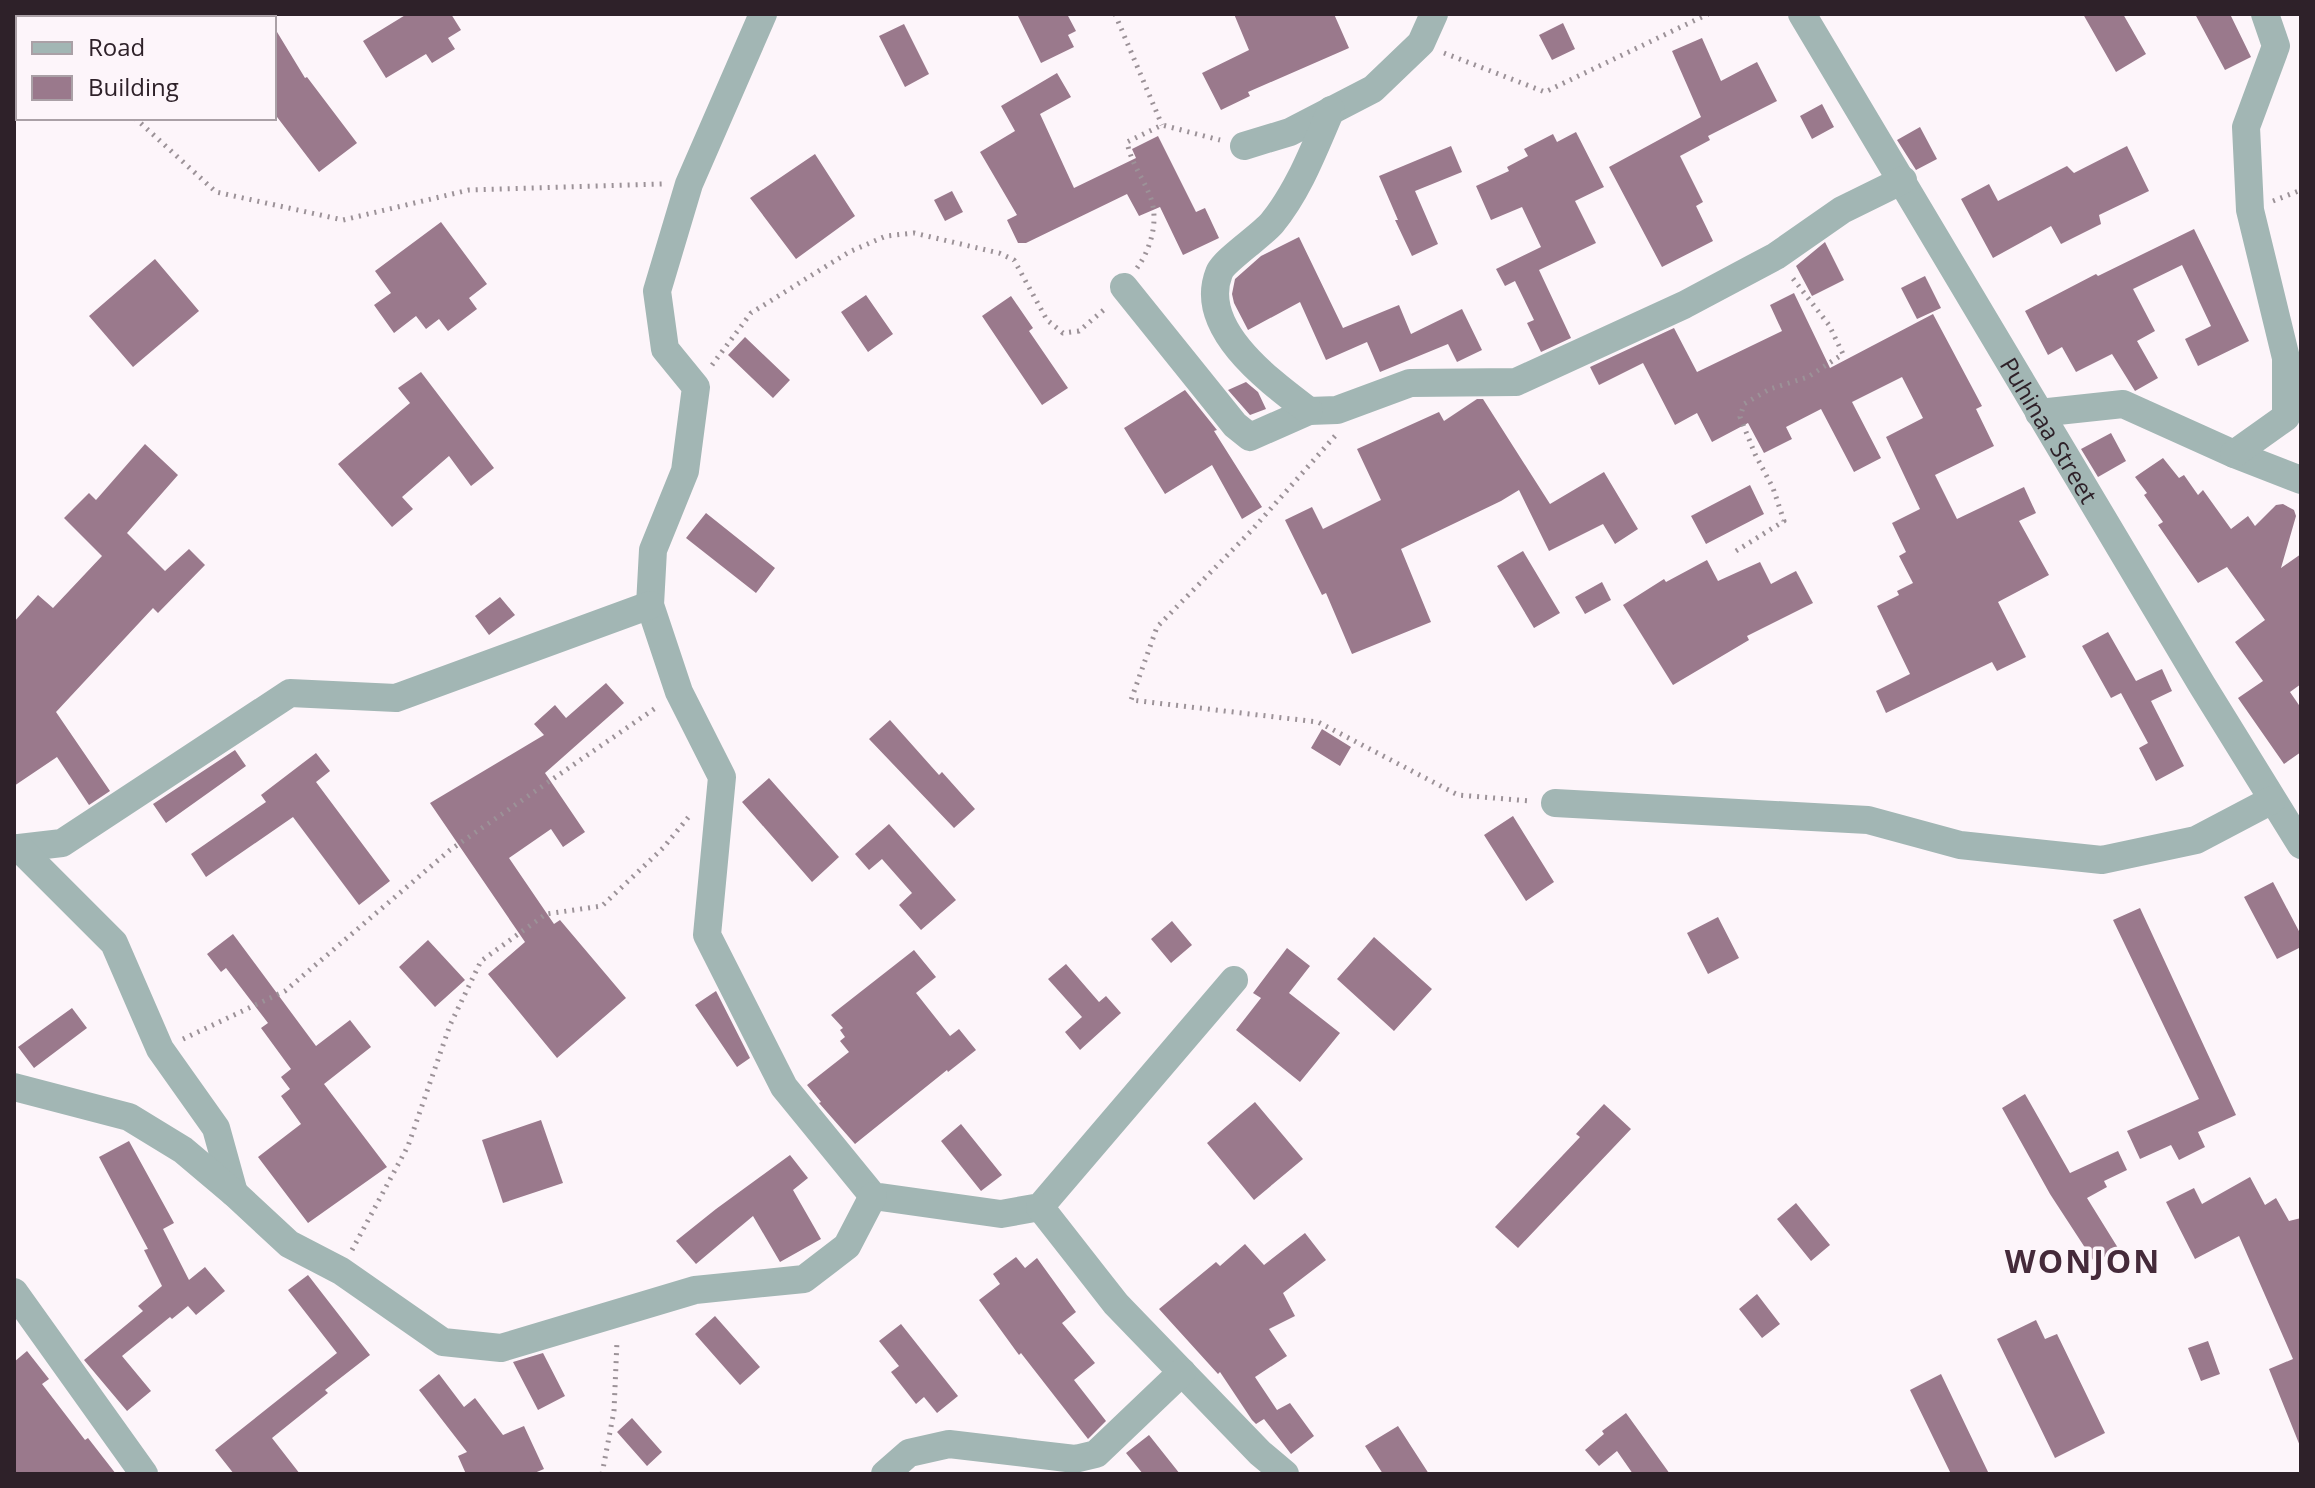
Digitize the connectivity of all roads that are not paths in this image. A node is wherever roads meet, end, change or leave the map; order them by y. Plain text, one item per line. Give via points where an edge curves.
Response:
1 (763, 14) edge
2 (1434, 14) edge
3 (1802, 14) edge
4 (2265, 14) edge
5 (1331, 110) junction
6 (1244, 146) road end
7 (1903, 180) junction
8 (1124, 287) road end
9 (1309, 411) junction
10 (2039, 413) junction
11 (2234, 454) junction
12 (2301, 480) edge
13 (650, 605) junction
14 (2272, 800) junction
15 (1555, 803) road end
16 (2301, 845) edge
17 (1234, 980) dead end
18 (14, 1087) edge
19 (234, 1193) junction
20 (873, 1196) junction
21 (1040, 1207) junction
22 (14, 1292) edge
23 (1182, 1372) junction
24 (144, 1474) edge
25 (885, 1474) edge
26 (1285, 1474) edge

1 - 13 street via 689,184 657,291 665,349 696,387 685,471 653,550
2 - 5 street via 1421,43 1373,89
3 - 7 street, Puhinaa Street
4 - 11 street via 2276,46 2246,127 2250,210 2286,358 2286,417
5 - 6 street via 1290,132
5 - 9 street via 1299,182 1272,223 1219,270 1214,301 1231,337 1257,371
7 - 9 street via 1842,210 1776,256 1684,305 1516,382 1410,383 1337,410
7 - 10 street, Puhinaa Street
8 - 9 street via 1250,437
10 - 11 street via 2123,404
10 - 14 street, Puhinaa Street
11 - 12 street
13 - 19 street via 396,698 290,693 62,843 19,848 114,943 160,1049 216,1128
13 - 20 street via 679,692 722,777 707,935 784,1087
14 - 15 street via 2196,840 2102,860 1960,845 1868,820
14 - 16 street, Puhinaa Street
17 - 21 street
18 - 19 street via 129,1117 183,1150
19 - 20 street via 289,1244 341,1271 443,1342 501,1348 695,1290 804,1279 847,1246
20 - 21 street via 1001,1214
21 - 23 street via 1116,1304
22 - 24 street
23 - 25 street via 1096,1454 1075,1459 949,1444 909,1453
23 - 26 street

